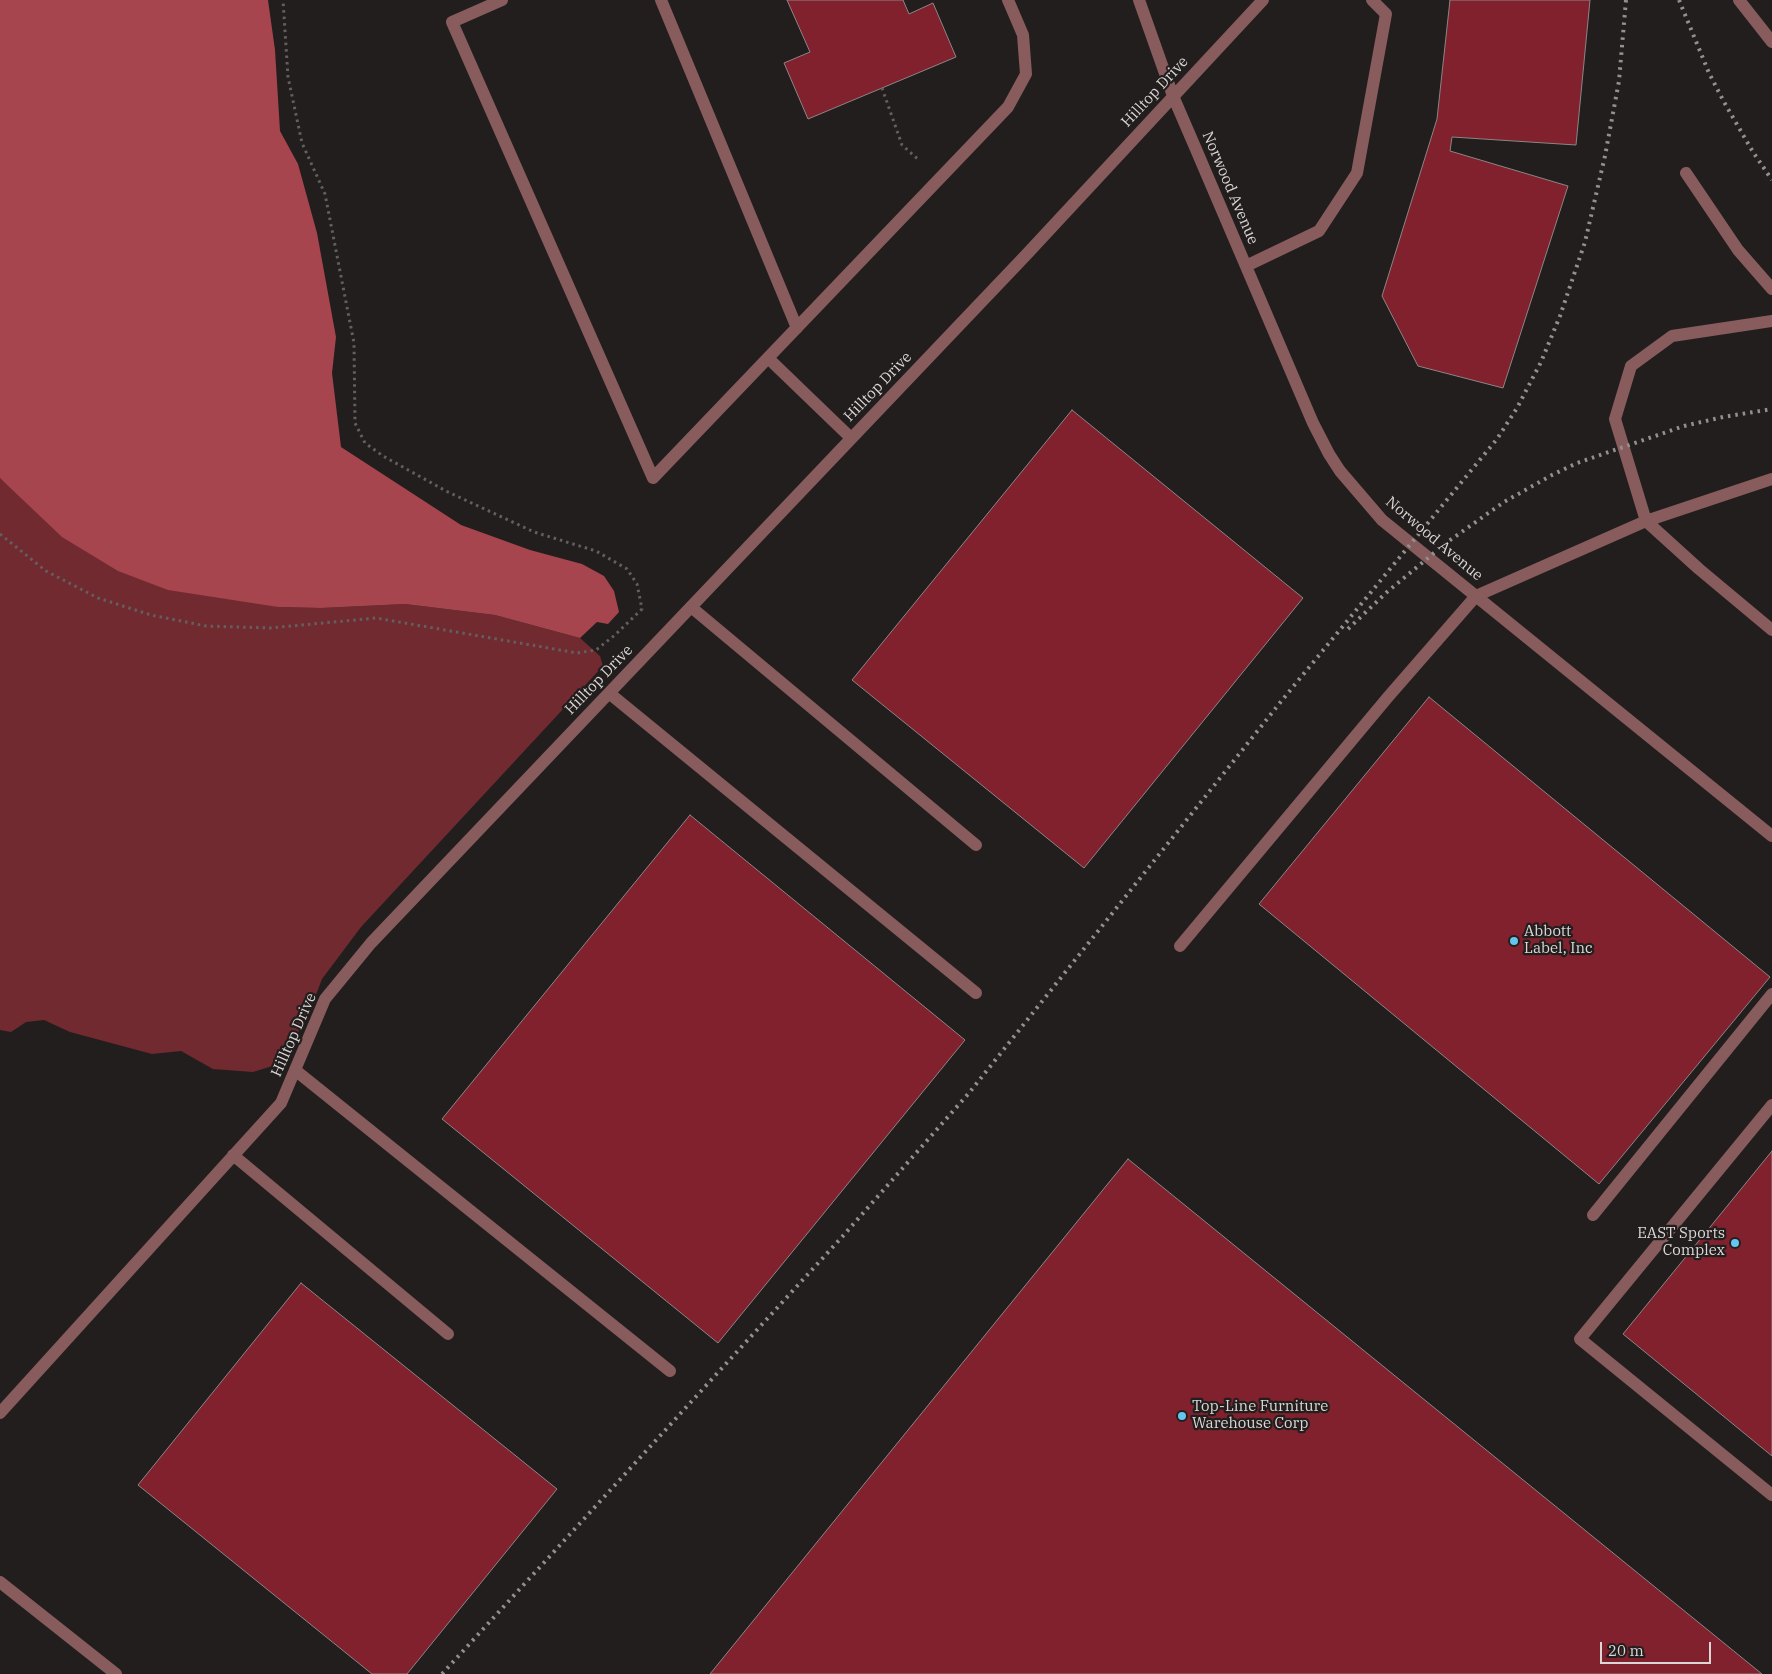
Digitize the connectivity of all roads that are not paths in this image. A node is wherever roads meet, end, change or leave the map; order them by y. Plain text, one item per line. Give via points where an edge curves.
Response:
1 (502, 0) edge
2 (661, 0) edge
3 (1008, 0) edge
4 (1138, 0) edge
5 (1263, 0) edge
6 (1372, 0) edge
7 (1739, 0) edge
8 (1772, 42) edge
9 (1173, 96) junction
10 (1686, 173) dead end
11 (1246, 266) junction
12 (1772, 289) edge
13 (1772, 321) edge
14 (797, 328) junction
15 (768, 358) junction
16 (851, 438) junction
17 (1772, 479) edge
18 (1646, 521) junction
19 (1476, 596) junction
20 (691, 607) junction
21 (1772, 630) edge
22 (609, 693) junction
23 (1772, 836) edge
24 (976, 846) dead end
25 (1180, 946) dead end
26 (976, 993) dead end
27 (1772, 994) edge
28 (295, 1070) junction
29 (1772, 1105) edge
30 (233, 1155) junction
31 (1592, 1216) dead end
32 (448, 1334) dead end
33 (670, 1371) dead end
34 (0, 1413) edge
35 (1772, 1495) edge
36 (0, 1582) edge
37 (116, 1674) edge

1 - 15 street via 452,22 653,478
2 - 14 street
3 - 14 street via 1023,34 1026,74 1008,107
4 - 9 street, Norwood Avenue
5 - 9 street, Hilltop Drive
6 - 11 street via 1386,14 1357,173 1319,231
7 - 8 street
9 - 11 street, Norwood Avenue
9 - 16 street, Hilltop Drive
10 - 12 street via 1738,250
11 - 19 street, Norwood Avenue via 1313,423 1340,471 1382,520
13 - 18 street via 1672,336 1631,366 1615,419
14 - 15 street
15 - 16 street
16 - 20 street, Hilltop Drive
17 - 18 street
18 - 19 street
18 - 21 street
19 - 23 street, Norwood Avenue
19 - 25 street
20 - 22 street, Hilltop Drive
20 - 24 street
22 - 26 street
22 - 28 street, Hilltop Drive via 371,943 325,999
27 - 31 street
28 - 30 street, Hilltop Drive via 281,1103
28 - 33 street
29 - 35 street via 1580,1339
30 - 32 street
30 - 34 street, Hilltop Drive
36 - 37 street

